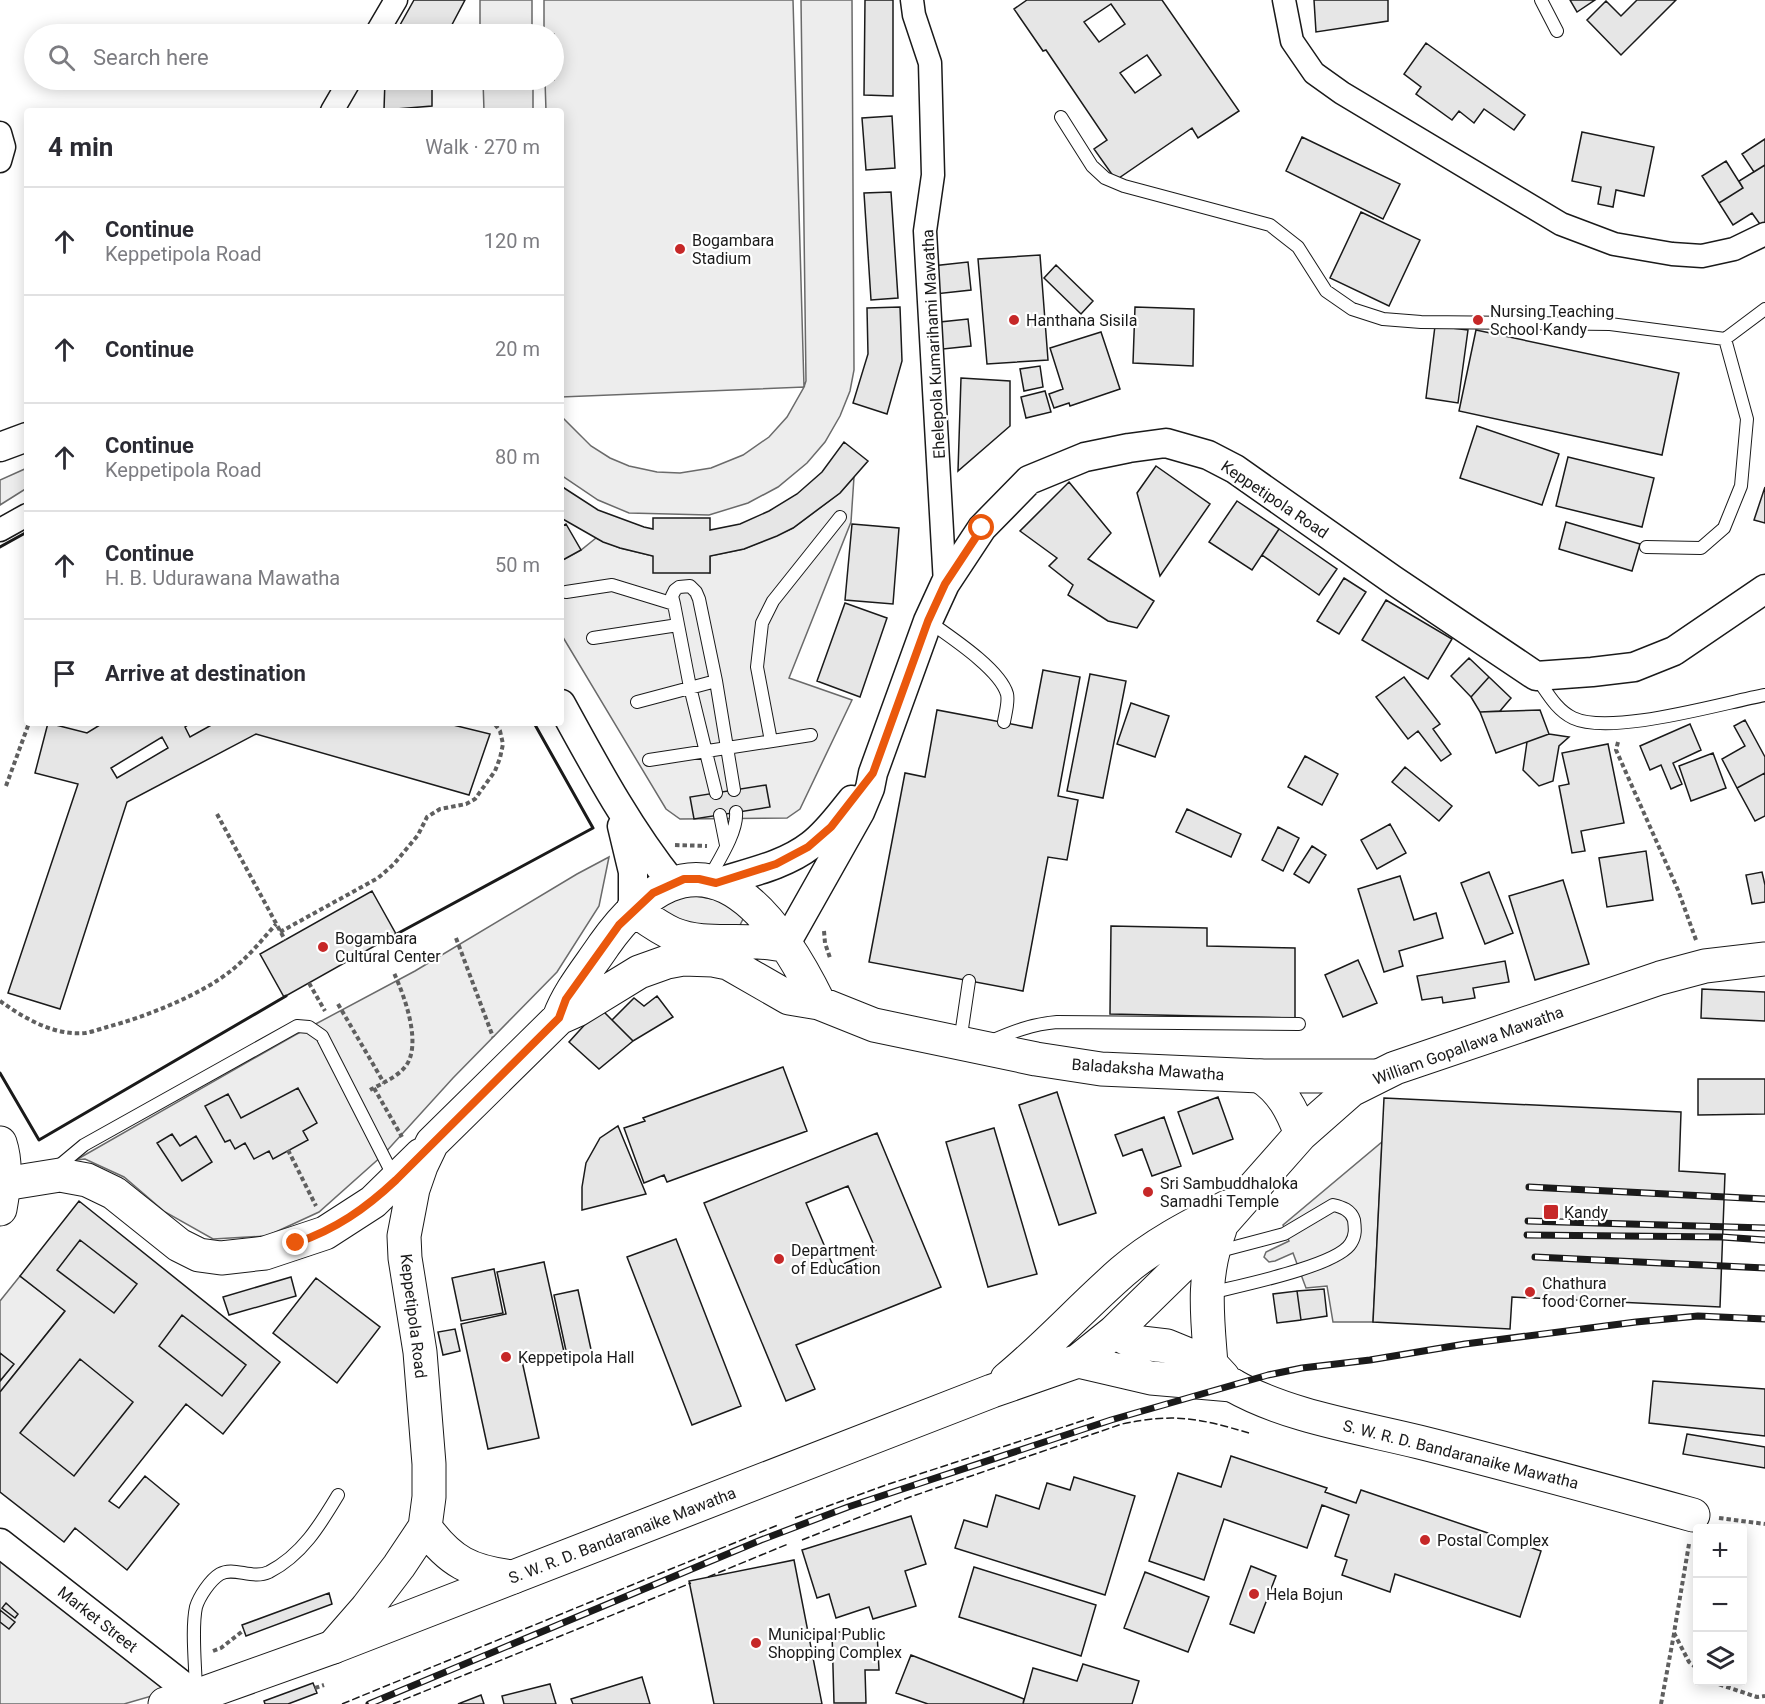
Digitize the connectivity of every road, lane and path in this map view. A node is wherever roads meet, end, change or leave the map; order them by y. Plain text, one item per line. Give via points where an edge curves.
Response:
1 (396, 0) edge
2 (912, 0) edge
3 (1284, 0) edge
4 (1541, 0) edge
5 (382, 24) edge
6 (1557, 31) dead end
7 (344, 90) edge
8 (334, 108) edge
9 (1061, 117) dead end
10 (0, 133) edge
11 (0, 161) edge
12 (1765, 234) edge
13 (1765, 309) edge
14 (1725, 339) junction
15 (24, 438) edge
16 (0, 447) edge
17 (24, 517) edge
18 (840, 517) dead end
19 (0, 530) edge
20 (1646, 547) dead end
21 (945, 584) junction
22 (1765, 589) edge
23 (566, 592) dead end
24 (674, 604) junction
25 (928, 621) junction
26 (678, 625) junction
27 (592, 638) dead end
28 (1536, 676) junction
29 (716, 681) junction
30 (690, 687) junction
31 (1765, 695) edge
32 (637, 702) dead end
33 (564, 709) edge
34 (1004, 722) dead end
35 (1621, 723) junction
36 (28, 726) edge
37 (496, 726) edge
38 (811, 735) dead end
39 (771, 741) junction
40 (726, 748) junction
41 (707, 751) junction
42 (649, 760) dead end
43 (873, 773) junction
44 (6, 786) dead end
45 (734, 790) dead end
46 (716, 793) dead end
47 (613, 798) junction
48 (217, 813) dead end
49 (736, 813) dead end
50 (720, 815) dead end
51 (726, 846) junction
52 (711, 882) junction
53 (672, 884) junction
54 (633, 909) junction
55 (276, 924) junction
56 (280, 932) junction
57 (456, 938) dead end
58 (285, 940) dead end
59 (785, 945) junction
60 (699, 959) joint
61 (1765, 959) edge
62 (1705, 966) junction
63 (394, 973) dead end
64 (969, 981) dead end
65 (309, 983) dead end
66 (0, 1001) edge
67 (819, 1003) junction
68 (338, 1004) dead end
69 (325, 1011) dead end
70 (559, 1018) junction
71 (1299, 1024) dead end
72 (494, 1037) dead end
73 (969, 1046) junction
74 (1260, 1076) junction
75 (1376, 1076) junction
76 (384, 1083) junction
77 (374, 1088) junction
78 (363, 1094) dead end
79 (386, 1112) dead end
80 (1301, 1134) junction
81 (0, 1143) edge
82 (432, 1143) junction
83 (288, 1150) dead end
84 (44, 1179) junction
85 (396, 1180) junction
86 (2, 1196) edge
87 (1244, 1197) junction
88 (1223, 1222) junction
89 (325, 1233) junction
90 (1211, 1253) junction
91 (1206, 1294) junction
92 (1114, 1332) junction
93 (1078, 1361) junction
94 (1221, 1375) junction
95 (992, 1391) junction
96 (338, 1495) dead end
97 (1693, 1515) junction
98 (1765, 1524) edge
99 (425, 1527) junction
100 (0, 1543) edge
101 (513, 1577) junction
102 (244, 1629) dead end
103 (1674, 1633) junction
104 (333, 1647) junction
105 (195, 1659) junction
106 (1693, 1665) edge
107 (324, 1685) dead end
108 (1724, 1686) edge
109 (315, 1688) dead end
110 (1765, 1696) edge
111 (198, 1700) edge
112 (165, 1704) edge
113 (1661, 1704) edge

1 - 5 street
2 - 21 street, Ehelepola Kumarihami Mawatha via 930,63 933,176 925,231
3 - 12 street via 1292,41 1314,73 1561,224 1614,244 1702,256 1734,249
4 - 6 lane
7 - 8 street
9 - 14 lane via 1092,166 1105,178 1270,225 1298,247 1326,291 1352,309 1383,319 1610,324
10 - 11 street via 4,147
13 - 14 lane
14 - 20 lane via 1747,419 1741,486 1724,528 1701,548
15 - 16 street
17 - 19 street
18 - 39 lane via 773,602 762,623 757,667
21 - 25 street, Keppetipola Road
21 - 28 street, Keppetipola Road via 982,528 1029,480 1085,457 1166,443 1208,455 1235,469
22 - 28 street via 1674,651 1634,667
23 - 24 lane via 612,585
24 - 26 lane
24 - 29 lane via 672,596 679,587 690,586 696,592
25 - 34 lane via 976,655 1000,683 1007,695
25 - 43 street, Keppetipola Road
26 - 27 lane
26 - 30 lane
28 - 35 lane via 1558,708 1573,718 1590,723
29 - 30 lane
29 - 40 lane
30 - 32 lane
30 - 41 lane
31 - 35 lane
33 - 47 street
35 - 62 path via 1616,750 1678,890
36 - 44 path
37 - 56 path via 503,744 500,758 475,799 427,817 418,835 378,878
38 - 39 lane
39 - 40 lane
40 - 41 lane
40 - 45 lane
41 - 42 lane
41 - 46 lane
43 - 52 street, Keppetipola Road via 831,827 808,847 776,864
43 - 59 street, Keppetipola Road via 860,812
47 - 53 street
47 - 54 street via 630,856
48 - 55 path
49 - 51 lane
50 - 51 lane
51 - 52 lane
52 - 53 main road via 684,879
52 - 59 main road via 726,886 749,901
53 - 54 main road, Keppetipola Road
54 - 59 main road via 672,934 687,938
54 - 70 main road, Keppetipola Road via 566,999
55 - 56 path
55 - 66 path via 231,971 191,995 137,1019 84,1033 64,1031 19,1015
56 - 58 path
57 - 72 path
59 - 67 main road
60 - 67 main road, Baladaksha Mawatha via 728,963 789,998
60 - 70 main road, Keppetipola Road via 667,962 639,972
61 - 62 main road, William Gopallawa Mawatha
62 - 75 main road, William Gopallawa Mawatha via 1604,996
63 - 76 path via 411,1023 411,1055 405,1067
64 - 73 lane
65 - 69 path
67 - 73 main road, Baladaksha Mawatha via 874,1025
68 - 76 path
70 - 82 main road, Keppetipola Road
71 - 73 lane via 1040,1023
73 - 74 main road, Baladaksha Mawatha via 1101,1069
74 - 75 main road, Baladaksha Mawatha
74 - 80 main road via 1280,1092
75 - 80 main road, William Gopallawa Mawatha via 1351,1090
76 - 77 path
77 - 78 path
77 - 79 path
80 - 87 main road, William Gopallawa Mawatha
81 - 86 main road
82 - 85 main road
82 - 99 main road, Keppetipola Road via 413,1189 404,1236 420,1352 429,1464
83 - 89 path via 319,1212
84 - 85 lane via 84,1145 297,1026 309,1027 322,1036
84 - 86 main road
84 - 89 main road via 60,1175 102,1185 179,1245 199,1255 240,1257
85 - 89 main road via 373,1202
87 - 88 main road, William Gopallawa Mawatha
87 - 95 main road via 1173,1235 1123,1271
88 - 90 main road, William Gopallawa Mawatha
88 - 92 main road, William Gopallawa Mawatha
90 - 91 main road, William Gopallawa Mawatha
90 - 91 lane via 1284,1234 1333,1205 1345,1208 1353,1216 1356,1232 1351,1245 1329,1258 1283,1275
91 - 94 main road, William Gopallawa Mawatha
92 - 93 main road, William Gopallawa Mawatha
92 - 94 main road, S. W. R. D. Bandaranaike Mawatha via 1133,1342 1167,1346
93 - 94 main road via 1151,1378
93 - 95 main road, S. W. R. D. Bandaranaike Mawatha
94 - 97 main road, S. W. R. D. Bandaranaike Mawatha via 1251,1396 1294,1411
95 - 101 main road, S. W. R. D. Bandaranaike Mawatha
96 - 105 lane via 318,1529 283,1563 256,1576 220,1574 207,1587 196,1605
97 - 98 path
97 - 103 path
99 - 101 main road via 449,1556 467,1567
99 - 104 main road, Keppetipola Road via 380,1591
100 - 111 street, Market Street
101 - 104 main road, S. W. R. D. Bandaranaike Mawatha
102 - 105 path via 220,1648
103 - 106 path
103 - 113 path
104 - 111 main road, S. W. R. D. Bandaranaike Mawatha
105 - 111 lane
107 - 109 path
108 - 110 path
111 - 112 main road, S. W. R. D. Bandaranaike Mawatha

